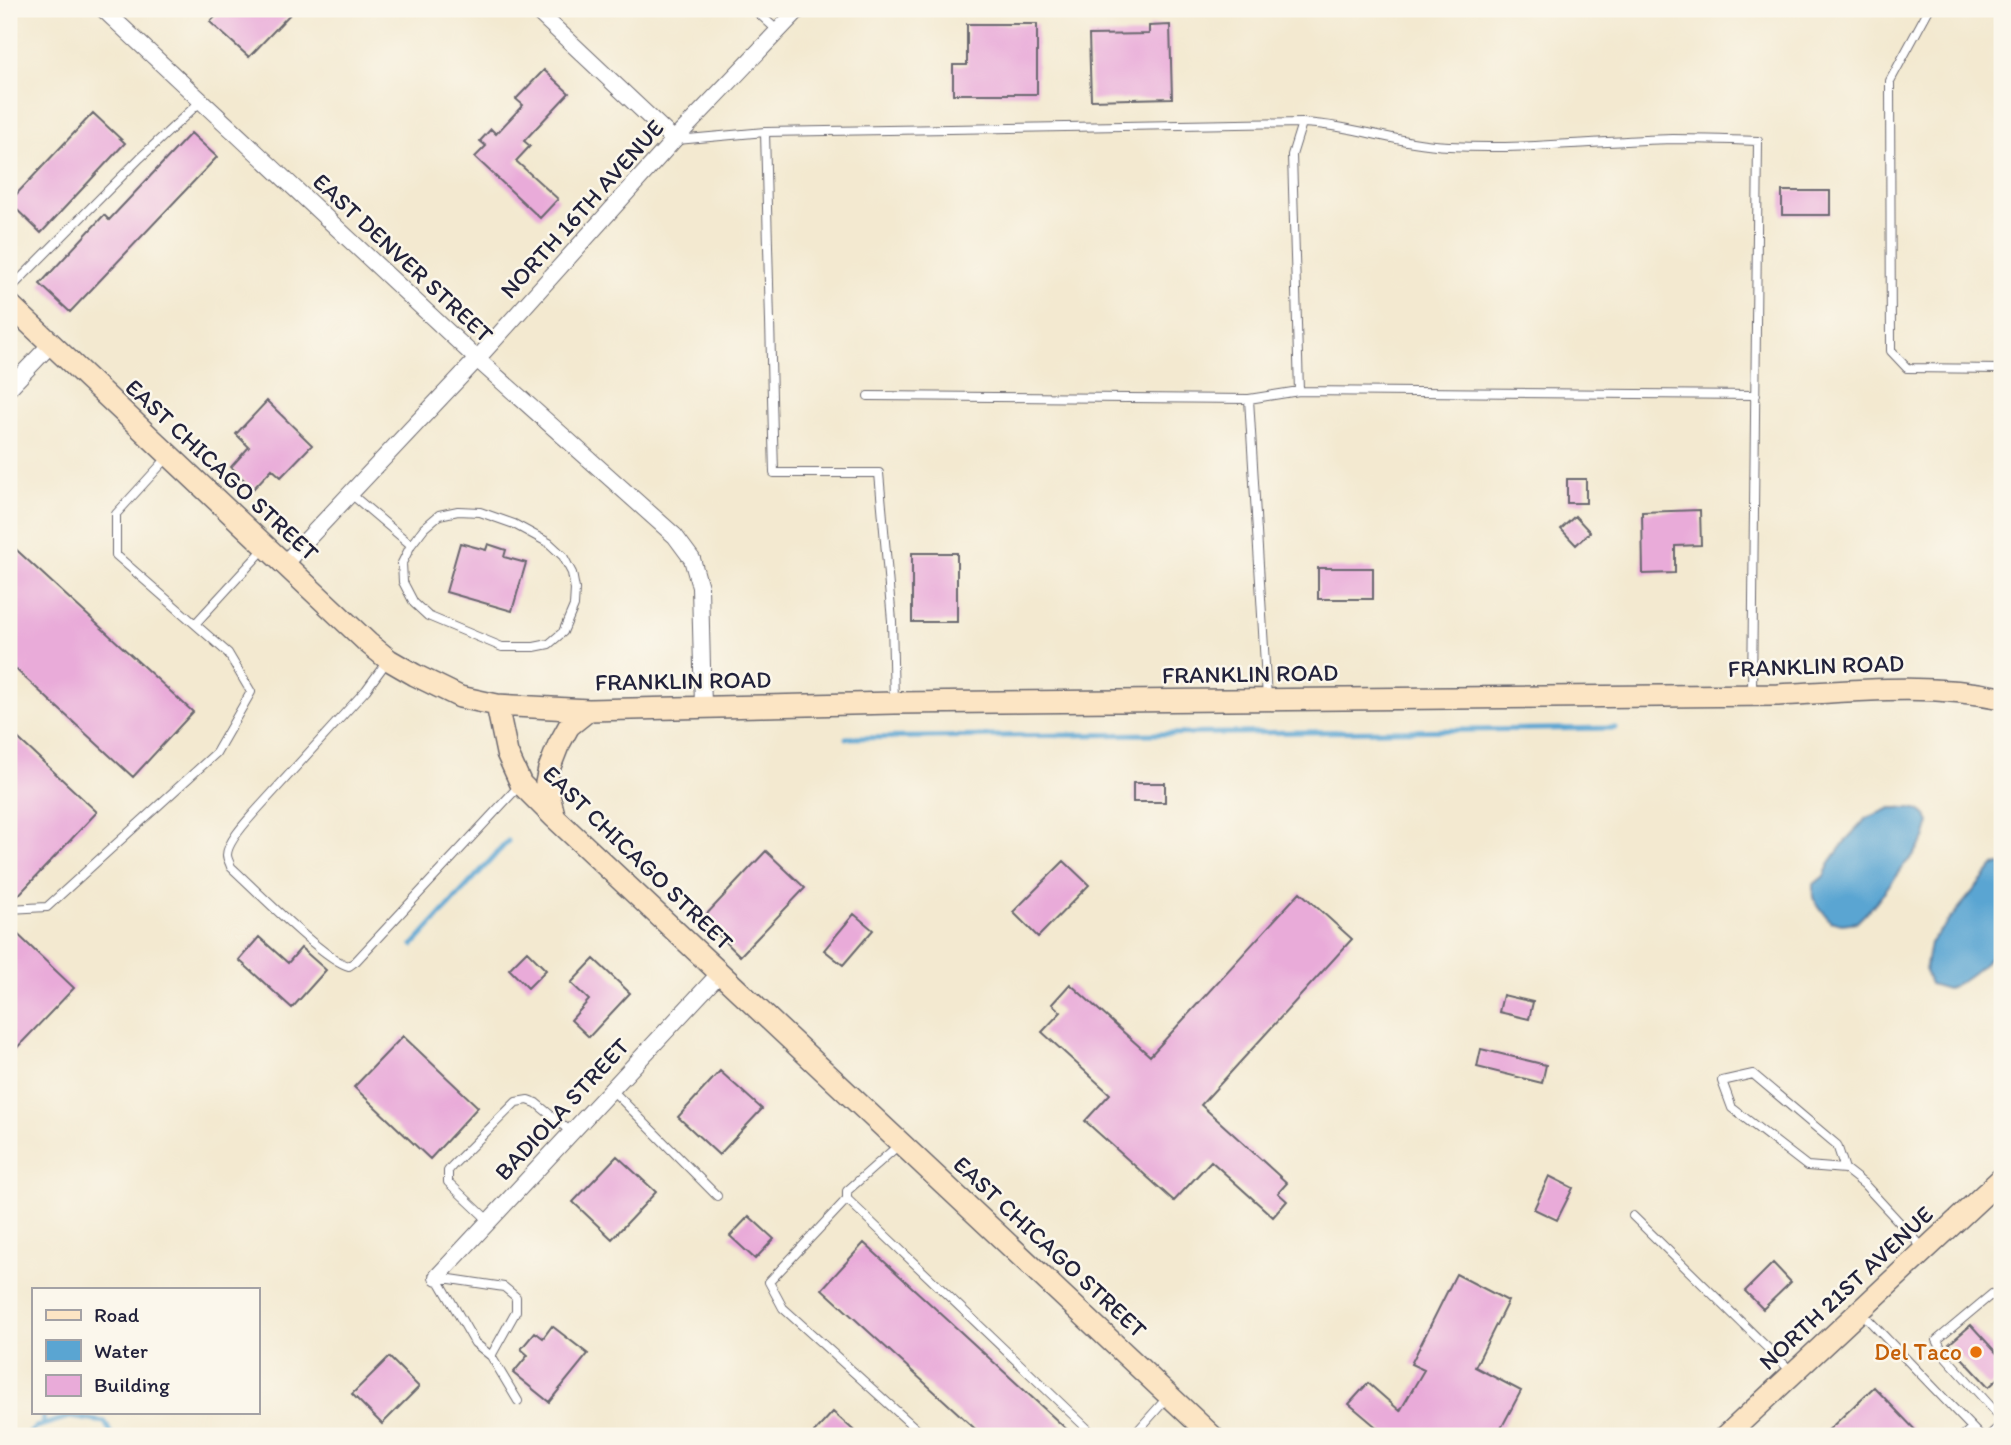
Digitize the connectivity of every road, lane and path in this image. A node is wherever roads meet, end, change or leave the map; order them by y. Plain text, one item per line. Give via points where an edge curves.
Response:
1 (103, 9) edge
2 (536, 9) edge
3 (754, 9) edge
4 (799, 9) edge
5 (1929, 9) edge
6 (778, 31) junction
7 (201, 101) junction
8 (1302, 124) junction
9 (765, 132) junction
10 (674, 140) junction
11 (9, 290) edge
12 (9, 304) edge
13 (51, 344) junction
14 (477, 359) junction
15 (2002, 369) edge
16 (9, 388) edge
17 (1299, 391) junction
18 (1756, 395) junction
19 (868, 396) dead end
20 (1249, 399) junction
21 (169, 456) junction
22 (351, 494) junction
23 (411, 545) junction
24 (266, 547) junction
25 (284, 564) junction
26 (195, 624) junction
27 (388, 660) junction
28 (1752, 695) junction
29 (2002, 698) edge
30 (1267, 700) junction
31 (894, 703) junction
32 (498, 705) junction
33 (703, 707) junction
34 (590, 710) junction
35 (522, 784) junction
36 (554, 817) junction
37 (9, 909) edge
38 (720, 973) junction
39 (611, 1089) junction
40 (571, 1132) junction
41 (901, 1143) junction
42 (1845, 1169) junction
43 (2002, 1178) edge
44 (718, 1196) dead end
45 (847, 1199) junction
46 (1633, 1216) dead end
47 (489, 1222) junction
48 (1925, 1250) junction
49 (437, 1277) junction
50 (2001, 1303) edge
51 (1860, 1311) junction
52 (491, 1356) junction
53 (1793, 1373) junction
54 (1169, 1395) junction
55 (518, 1401) dead end
56 (2002, 1421) edge
57 (1972, 1428) junction
58 (922, 1436) edge
59 (1095, 1436) edge
60 (1133, 1436) edge
61 (1212, 1436) edge
62 (1726, 1436) edge
63 (1963, 1436) edge
64 (1980, 1436) edge
65 (1989, 1436) edge

1 - 7 street, EAST DENVER STREET
2 - 10 street
3 - 6 lane
4 - 6 street, NORTH 16TH AVENUE
5 - 15 lane via 1891,81 1891,351 1907,368
6 - 10 street, NORTH 16TH AVENUE
7 - 11 lane
7 - 14 street, EAST DENVER STREET
8 - 9 lane
8 - 17 lane via 1292,155
8 - 18 lane via 1327,124 1448,146 1758,141
9 - 10 lane
9 - 31 lane via 774,472 879,472
10 - 14 street, NORTH 16TH AVENUE
12 - 13 street, EAST CHICAGO STREET
13 - 16 street
13 - 21 street, EAST CHICAGO STREET
14 - 22 street, NORTH 16TH AVENUE
14 - 33 street, EAST DENVER STREET via 675,536 692,559 700,587
17 - 18 lane
17 - 20 lane
18 - 28 lane
19 - 20 lane
20 - 30 lane
21 - 24 street, EAST CHICAGO STREET
21 - 26 lane via 116,514 116,555
22 - 23 lane
22 - 25 street, NORTH 16TH AVENUE
23 - 23 lane via 439,515 458,512 480,512 549,543 563,556 575,589 574,606 563,632 549,644 502,647 428,616 414,603 403,582 402,563
24 - 25 street, EAST CHICAGO STREET
24 - 26 lane
25 - 27 street, EAST CHICAGO STREET
26 - 37 lane via 229,653 251,692 216,753 47,907
27 - 32 street, EAST CHICAGO STREET via 460,697
27 - 35 lane via 246,822 227,855 231,867 313,942 348,966
28 - 29 street, FRANKLIN ROAD via 1935,689
28 - 30 street, FRANKLIN ROAD
30 - 31 street, FRANKLIN ROAD
31 - 33 street, FRANKLIN ROAD
32 - 34 street, FRANKLIN ROAD
32 - 35 street, EAST CHICAGO STREET via 507,753
33 - 34 street, FRANKLIN ROAD
34 - 36 street via 569,726 549,769 546,783
35 - 36 street, EAST CHICAGO STREET
36 - 38 street, EAST CHICAGO STREET
38 - 39 street, BADIOLA STREET
38 - 41 street, EAST CHICAGO STREET
39 - 40 street, BADIOLA STREET
39 - 44 lane
40 - 47 street, BADIOLA STREET
40 - 47 lane via 536,1103 516,1102 452,1166 448,1182
41 - 45 lane via 846,1191
41 - 54 street, EAST CHICAGO STREET
42 - 42 lane via 1837,1144 1753,1074 1722,1081 1731,1108 1807,1166
42 - 48 lane
43 - 48 street, NORTH 21ST AVENUE
45 - 58 lane via 769,1282 783,1308
45 - 59 lane
46 - 53 lane
47 - 49 street, BADIOLA STREET
48 - 51 street, NORTH 21ST AVENUE
49 - 52 lane via 475,1343
49 - 52 lane via 504,1287 516,1297 516,1311
50 - 56 lane via 1992,1294 1937,1340 1945,1356
51 - 53 street, NORTH 21ST AVENUE
51 - 57 lane
52 - 55 lane
53 - 62 street, NORTH 21ST AVENUE
54 - 60 lane
54 - 61 street, EAST CHICAGO STREET
56 - 65 lane
57 - 63 lane
57 - 64 lane

